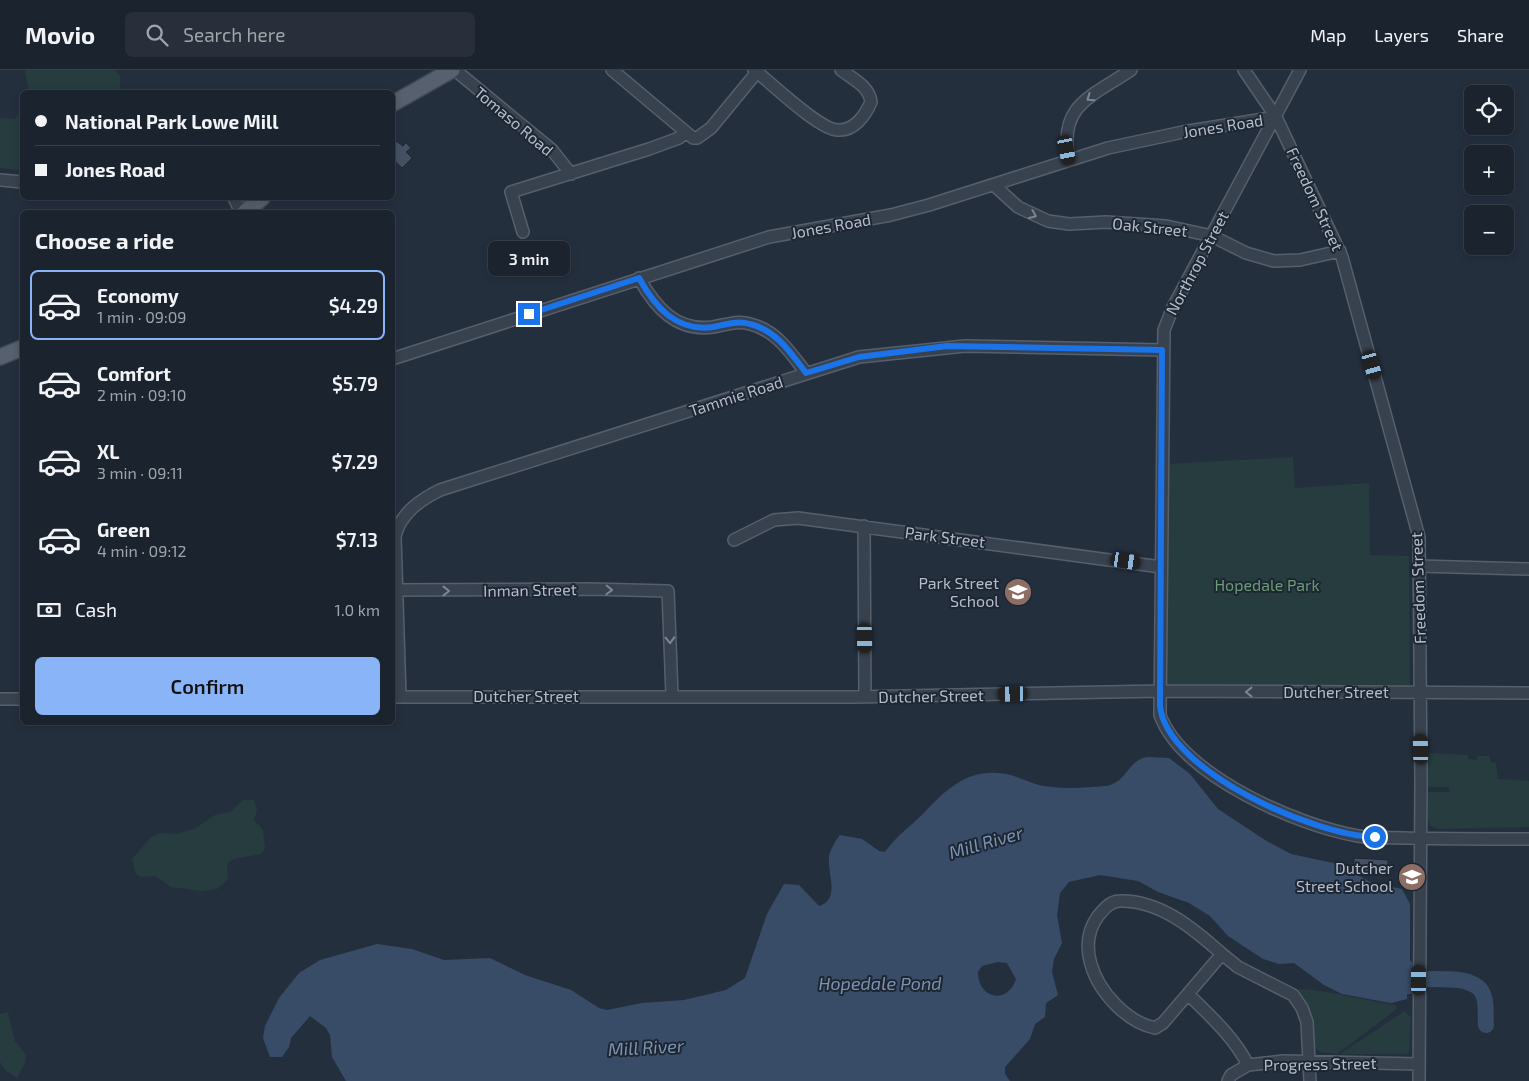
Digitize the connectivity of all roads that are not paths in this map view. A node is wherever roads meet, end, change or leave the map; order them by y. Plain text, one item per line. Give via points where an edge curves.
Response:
1 (453, 70) edge
2 (612, 70) edge
3 (841, 70) edge
4 (1131, 70) edge
5 (1244, 70) edge
6 (1300, 70) edge
7 (756, 71) edge
8 (395, 102) edge
9 (1276, 117) junction
10 (686, 132) junction
11 (1069, 160) junction
12 (571, 174) junction
13 (0, 180) edge
14 (20, 182) edge
15 (995, 186) junction
16 (260, 200) edge
17 (247, 210) edge
18 (523, 232) dead end
19 (1212, 236) junction
20 (1340, 251) junction
21 (639, 278) junction
22 (1162, 350) junction
23 (20, 351) edge
24 (0, 357) edge
25 (395, 358) edge
26 (806, 373) junction
27 (864, 526) junction
28 (395, 538) edge
29 (734, 540) dead end
30 (1419, 566) junction
31 (1160, 567) junction
32 (1529, 569) edge
33 (395, 590) edge
34 (1160, 691) junction
35 (1420, 693) junction
36 (1529, 693) edge
37 (672, 695) junction
38 (866, 696) junction
39 (396, 697) edge
40 (20, 699) edge
41 (0, 700) edge
42 (1420, 838) junction
43 (1529, 839) edge
44 (1222, 954) junction
45 (1188, 994) junction
46 (1310, 1062) junction
47 (1419, 1064) junction
48 (1248, 1065) junction
49 (1228, 1081) edge
50 (1310, 1081) edge
51 (1419, 1081) edge

1 - 8 main road
1 - 12 street, Tomaso Road via 552,150
2 - 10 street
3 - 7 street via 865,88 871,102 856,124 841,130 814,119
4 -> 11 street via 1078,106 1072,114 1066,133
5 - 9 street, Freedom Street
6 - 9 street, Northrop Street
7 - 10 street via 710,128 697,138
9 - 11 street, Jones Road via 1183,132
9 - 19 street, Northrop Street
9 - 20 street, Freedom Street
10 - 12 street, Tomaso Road via 679,138
11 - 15 street, Jones Road
12 - 18 street, Tomaso Road via 511,192
13 - 14 street
15 -> 19 street, Oak Street via 1018,207 1048,221 1166,226
15 - 21 street, Jones Road via 891,215 769,237
16 - 17 main road
19 - 20 street, Oak Street via 1246,253 1274,261 1300,260
19 - 22 street, Northrop Street via 1168,317
20 - 30 street, Freedom Street via 1413,510 1419,538
21 - 25 street, Jones Road
21 - 26 street via 656,305 672,320 694,327 738,322 759,327 778,338
22 - 26 street, Tammie Road via 947,346 859,357
22 - 31 street, Northrop Street
23 - 24 main road
26 - 28 street, Tammie Road via 430,495 410,510
27 - 29 street, Park Street via 786,517
27 - 31 street, Park Street
27 - 38 street
30 - 32 street
30 - 35 street, Freedom Street
31 - 34 street, Northrop Street
33 -> 37 street, Inman Street via 668,591
33 - 39 street, Tammie Road
35 -> 34 street, Dutcher Street
34 - 38 street, Dutcher Street
34 - 42 street, Northrop Street via 1160,715 1168,731 1206,768 1239,793 1343,833 1360,837
35 - 36 street, Dutcher Street
35 - 42 street, Freedom Street
37 - 38 street, Dutcher Street
37 - 39 street, Dutcher Street
40 - 41 street
42 - 43 street, Northrop Street
42 - 47 street, Freedom Street
44 - 45 street
44 - 45 street via 1191,927 1144,904 1118,901 1102,910 1091,928 1090,961 1099,983 1120,1009 1155,1028
44 - 46 street via 1238,967 1293,995 1307,1022
45 - 48 street via 1226,1031
46 - 47 street, Progress Street
46 - 48 street, Progress Street
46 - 50 street
47 - 51 street, Freedom Street
48 - 49 street, Progress Street via 1231,1074

